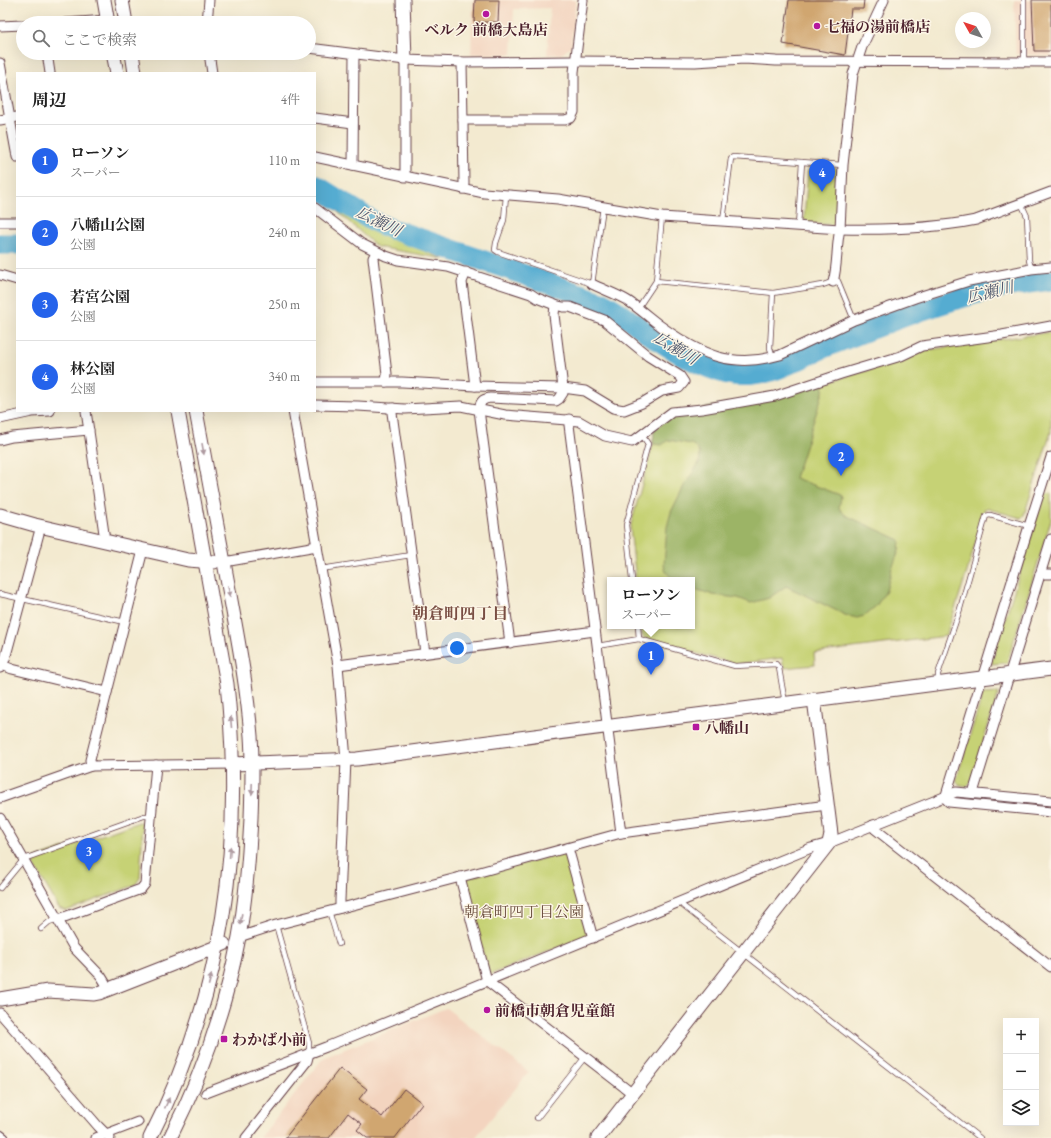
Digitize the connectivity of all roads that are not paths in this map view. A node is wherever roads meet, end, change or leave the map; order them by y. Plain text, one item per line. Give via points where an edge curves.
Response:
1 (104, 0) edge
2 (122, 0) edge
3 (209, 0) edge
4 (403, 0) edge
5 (583, 0) edge
6 (884, 0) edge
7 (1024, 0) edge
8 (107, 16) edge
9 (125, 16) edge
10 (208, 16) edge
11 (16, 25) edge
12 (0, 26) edge
13 (316, 49) edge
14 (354, 54) junction
15 (48, 60) edge
16 (114, 60) edge
17 (133, 60) edge
18 (210, 60) edge
19 (406, 60) junction
20 (574, 61) junction
21 (858, 61) junction
22 (462, 62) junction
23 (1024, 62) junction
24 (1051, 62) edge
25 (0, 63) edge
26 (50, 72) edge
27 (117, 72) edge
28 (135, 72) edge
29 (212, 72) edge
30 (14, 118) edge
31 (316, 118) edge
32 (0, 120) edge
33 (462, 120) junction
34 (354, 123) junction
35 (16, 144) edge
36 (316, 157) edge
37 (802, 162) junction
38 (353, 165) junction
39 (843, 165) junction
40 (405, 177) junction
41 (463, 190) junction
42 (1051, 192) edge
43 (506, 195) junction
44 (1021, 203) junction
45 (603, 207) junction
46 (316, 209) edge
47 (662, 217) junction
48 (723, 221) junction
49 (0, 222) edge
50 (16, 222) edge
51 (798, 227) junction
52 (840, 229) junction
53 (376, 252) junction
54 (1051, 267) edge
55 (1031, 269) junction
56 (466, 272) junction
57 (0, 275) edge
58 (16, 280) edge
59 (656, 281) junction
60 (833, 282) junction
61 (592, 284) junction
62 (773, 293) junction
63 (555, 305) junction
64 (638, 308) junction
65 (854, 320) junction
66 (1051, 326) edge
67 (772, 357) junction
68 (316, 382) edge
69 (386, 382) junction
70 (475, 386) junction
71 (563, 388) junction
72 (316, 405) edge
73 (393, 408) junction
74 (479, 410) junction
75 (32, 412) edge
76 (86, 412) edge
77 (178, 412) edge
78 (196, 412) edge
79 (293, 412) edge
80 (0, 419) edge
81 (569, 419) junction
82 (89, 430) junction
83 (642, 435) junction
84 (0, 440) edge
85 (1051, 457) edge
86 (1046, 487) edge
87 (0, 515) edge
88 (40, 526) junction
89 (1029, 526) junction
90 (1051, 539) edge
91 (105, 540) junction
92 (317, 546) junction
93 (144, 550) junction
94 (411, 555) junction
95 (206, 562) junction
96 (224, 562) junction
97 (321, 569) junction
98 (1040, 574) junction
99 (1051, 574) edge
100 (632, 577) edge
101 (0, 594) edge
102 (21, 598) junction
103 (125, 622) junction
104 (638, 629) edge
105 (595, 631) junction
106 (639, 640) junction
107 (510, 642) junction
108 (597, 646) junction
109 (425, 653) junction
110 (1, 665) edge
111 (338, 665) junction
112 (1051, 669) edge
113 (1009, 675) junction
114 (982, 678) junction
115 (938, 684) junction
116 (107, 692) junction
117 (814, 700) junction
118 (785, 704) junction
119 (608, 727) junction
120 (346, 760) junction
121 (253, 763) junction
122 (233, 764) junction
123 (156, 765) junction
124 (91, 766) junction
125 (973, 793) junction
126 (946, 795) junction
127 (0, 798) edge
128 (1051, 801) edge
129 (827, 805) junction
130 (1051, 812) edge
131 (151, 816) junction
132 (0, 818) edge
133 (873, 825) junction
134 (621, 833) junction
135 (829, 843) junction
136 (568, 848) junction
137 (24, 859) junction
138 (460, 877) junction
139 (0, 888) edge
140 (681, 901) junction
141 (340, 908) junction
142 (329, 911) junction
143 (59, 919) junction
144 (276, 925) junction
145 (41, 929) dead end
146 (239, 937) junction
147 (592, 938) junction
148 (339, 944) dead end
149 (218, 947) junction
150 (743, 953) junction
151 (1051, 968) edge
152 (487, 981) junction
153 (109, 989) junction
154 (0, 999) edge
155 (0, 1013) edge
156 (309, 1053) junction
157 (585, 1057) junction
158 (206, 1093) dead end
159 (633, 1094) junction
160 (537, 1118) dead end
161 (138, 1122) dead end
162 (0, 1135) edge
163 (108, 1136) edge
164 (4, 1138) edge
165 (96, 1138) edge
166 (150, 1138) edge
167 (170, 1138) edge
168 (246, 1138) edge
169 (598, 1138) edge
170 (980, 1138) edge

1 - 8 street
2 - 9 street
3 - 10 street
4 - 19 street
5 - 20 street
6 - 21 street
7 - 23 lane
11 - 12 street
13 - 14 street
14 - 19 street
14 - 34 street
15 - 26 street
16 - 27 street
17 - 28 street
18 - 29 street
19 - 22 street
19 - 40 street
20 - 21 street
20 - 22 street
20 - 33 street via 574,112 571,118
21 - 23 street
21 - 39 street via 853,74
22 - 33 street
23 - 24 street
25 - 30 street
30 - 32 street
30 - 35 street
31 - 34 street
33 - 41 street
34 - 38 street
36 - 38 street
37 - 39 lane
37 - 48 lane via 731,158
37 - 51 lane
38 - 40 street
39 - 52 street
40 - 41 street
41 - 43 street
42 - 44 street
43 - 45 street via 558,199
43 - 61 lane via 504,220 496,250
44 - 52 street via 968,222 870,230
44 - 55 lane via 1027,216
45 - 47 street
45 - 61 lane
46 - 53 street
47 - 48 street
47 - 59 lane
48 - 51 street
49 - 50 street
51 - 52 street
52 - 60 street
53 - 56 street via 398,260 434,264
53 - 69 street via 373,258
54 - 55 street
55 - 65 street via 969,281
56 - 63 street
56 - 70 street via 462,282
57 - 58 street
59 - 62 lane
59 - 64 lane
60 - 62 lane
60 - 65 lane via 838,281 840,284
61 - 64 street
62 - 67 lane via 770,348
63 - 71 street
63 - 71 street via 570,307 604,320 648,356 684,380 679,388 662,391 624,410 613,408 585,391
64 - 67 street via 662,327 704,352 735,361
65 - 67 street
66 - 83 street via 922,346 901,356 775,396 672,412
68 - 69 street
69 - 70 street
70 - 71 street
71 - 74 street via 561,397 556,401 490,398 482,401
72 - 73 street
73 - 74 street via 456,406
73 - 94 street
74 - 81 street via 505,415
74 - 107 street
75 - 80 street
76 - 82 street
77 - 95 street
78 -> 96 street
79 - 92 street
81 - 83 street via 579,421 605,436 629,442 634,442
81 - 105 street
82 - 84 street
82 - 91 street
83 - 100 lane via 648,444 626,528
85 - 86 street
86 - 89 street
87 - 88 street
88 - 91 street
88 - 102 street
89 - 114 street
89 - 115 lane via 986,516 960,609 938,674
90 - 98 street
91 - 93 street
92 - 96 street
92 - 97 street
93 - 95 street
93 - 103 street
94 - 97 lane
94 - 109 street
95 - 96 street
122 -> 95 street via 227,684
96 -> 121 street via 245,683
97 - 111 street
98 - 99 street
98 - 113 street
101 - 102 lane
102 - 103 lane
102 - 110 street via 5,659
103 - 116 street
104 - 106 lane
105 - 107 street
105 - 108 street
106 - 108 lane
106 - 118 lane via 736,666 776,664 779,668
107 - 109 street
108 - 119 street
109 - 111 street
110 - 116 street
111 - 120 street
112 - 113 street
113 - 114 street
113 - 125 street
114 - 115 street
114 - 126 street
115 - 117 street
116 - 124 street via 90,760
117 - 118 street
117 - 129 street
118 - 119 street
119 - 120 street
119 - 134 street
120 - 121 street
120 - 141 street
121 - 122 street
121 -> 146 street via 249,860
122 - 123 street
149 -> 122 street via 228,879 233,816
123 - 124 street
123 - 131 street
124 - 127 street
125 - 126 street via 956,792
125 - 128 street
126 - 130 street via 949,802
126 - 133 street
129 - 134 street
129 - 135 street via 831,834
131 - 137 lane via 144,816
131 - 143 street via 145,884 141,890
132 - 137 street
133 - 135 street
133 - 151 street
134 - 136 street
135 - 140 street
135 - 150 street
136 - 138 street
136 - 147 street
137 - 139 lane
137 - 143 street
138 - 141 street
138 - 152 street
140 - 147 street
140 - 150 lane via 683,906
141 - 142 street
142 - 144 street
142 - 148 lane
143 - 145 lane via 48,922
143 - 153 street via 74,948 101,976
144 - 146 street
144 - 156 lane via 309,1043
146 - 149 street
146 - 167 street via 216,1028 195,1084
147 - 152 street
149 - 153 street
166 -> 149 street via 174,1087 192,1039
150 - 159 street
150 - 170 lane
152 - 156 street
152 - 157 street
153 - 154 street via 94,994 48,991
155 - 163 street
156 - 158 street
156 - 168 street via 297,1074
157 - 159 street
157 - 160 lane
159 - 169 street
161 - 163 street
162 - 164 street
163 - 165 street

